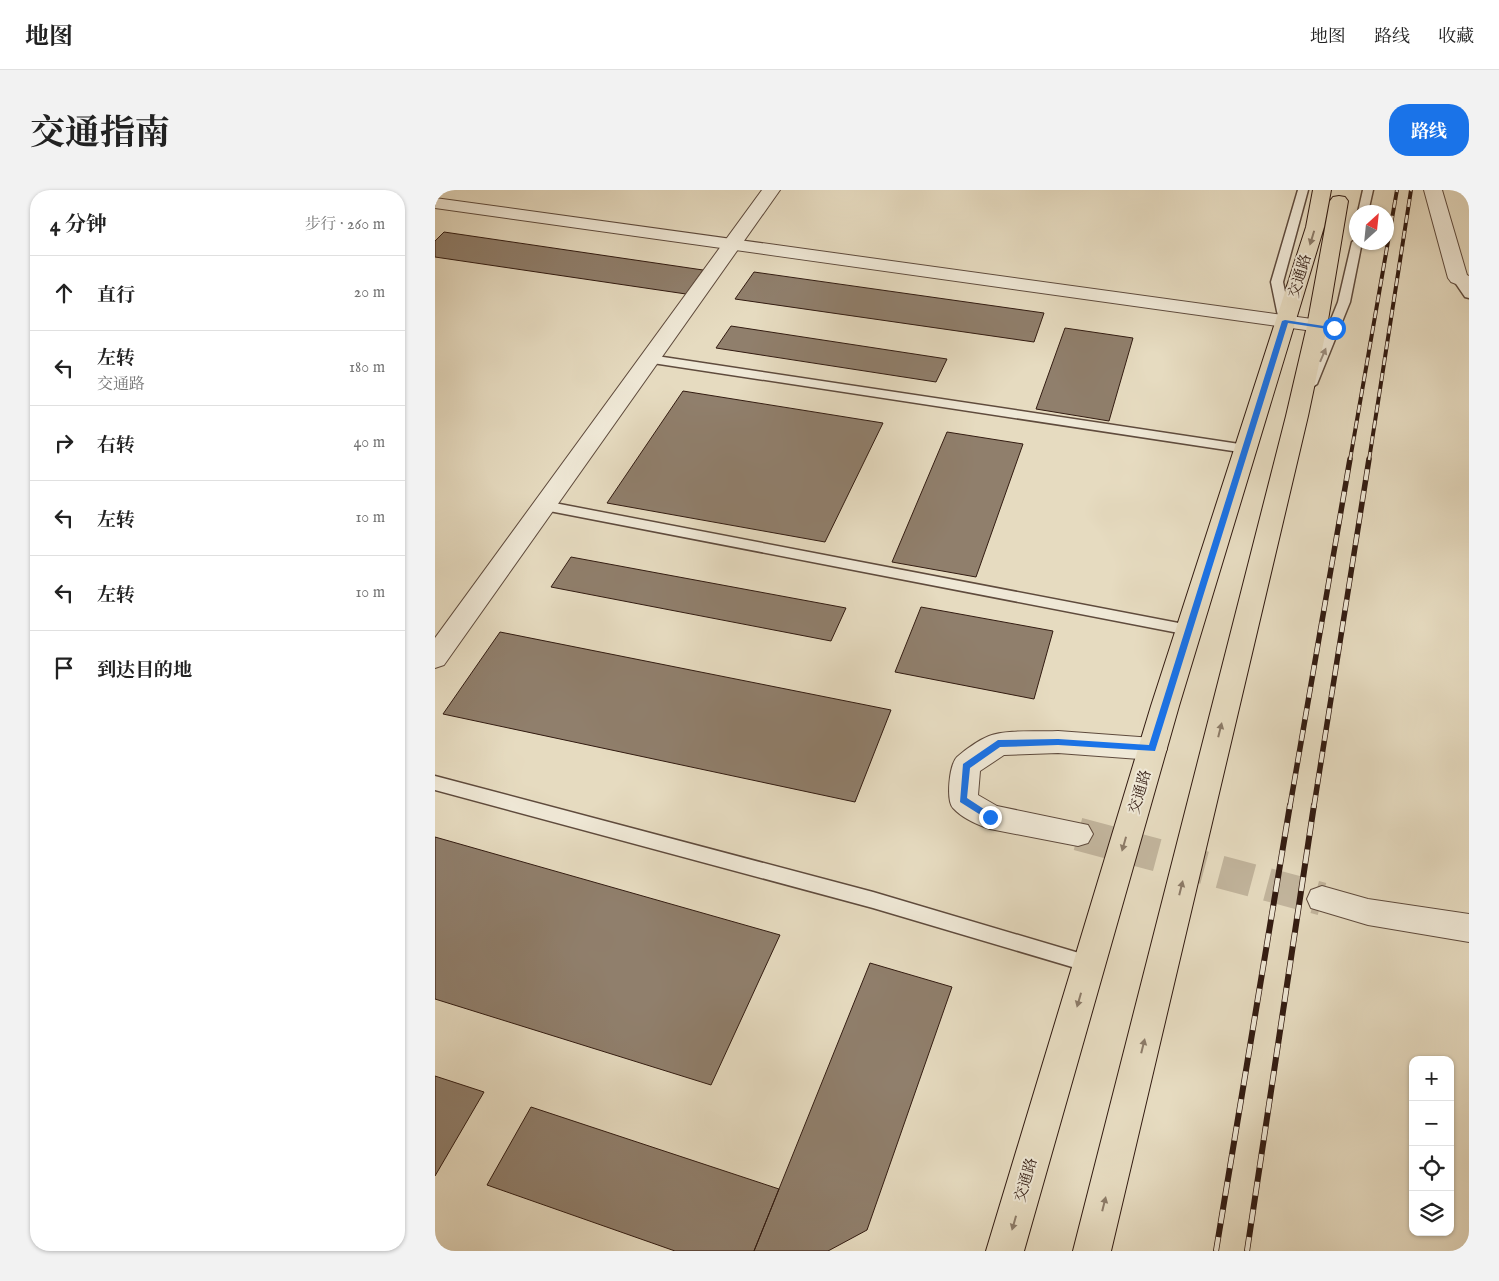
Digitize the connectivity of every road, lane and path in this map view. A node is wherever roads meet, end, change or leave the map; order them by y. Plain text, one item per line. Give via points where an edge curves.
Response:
1 (771, 190) edge
2 (1303, 190) edge
3 (1322, 190) edge
4 (1341, 190) edge
5 (1367, 190) edge
6 (1433, 190) edge
7 (435, 203) edge
8 (1364, 205) edge
9 (733, 244) junction
10 (1355, 250) edge
11 (1464, 280) edge
12 (1469, 295) edge
13 (1285, 321) junction
14 (1325, 327) junction
15 (650, 358) junction
16 (1246, 449) junction
17 (544, 506) junction
18 (1189, 630) junction
19 (435, 658) edge
20 (1153, 748) junction
21 (435, 783) edge
22 (1078, 834) tunnel mouth
23 (1322, 899) tunnel mouth
24 (1469, 928) edge
25 (1089, 964) junction
26 (1005, 1251) edge
27 (1092, 1251) edge

1 - 9 street
2 - 13 lane via 1277,282
3 -> 13 main road, 交通路 via 1315,227
4 - 14 main road, 交通路
5 - 8 lane
6 - 11 street
7 - 9 street
9 - 13 street
9 - 15 street
10 - 14 lane via 1344,302
11 - 12 lane
13 - 14 street
13 - 16 main road, 交通路
27 -> 14 main road, 交通路 via 1297,416
15 - 16 lane
15 - 17 street
16 - 18 main road, 交通路
17 - 18 lane
17 - 19 street
18 - 20 main road, 交通路
20 - 22 street via 1058,742 998,744 966,766 963,800 990,817
20 -> 25 main road, 交通路
21 - 25 lane via 873,900
23 - 24 street via 1367,912
25 -> 26 main road, 交通路

